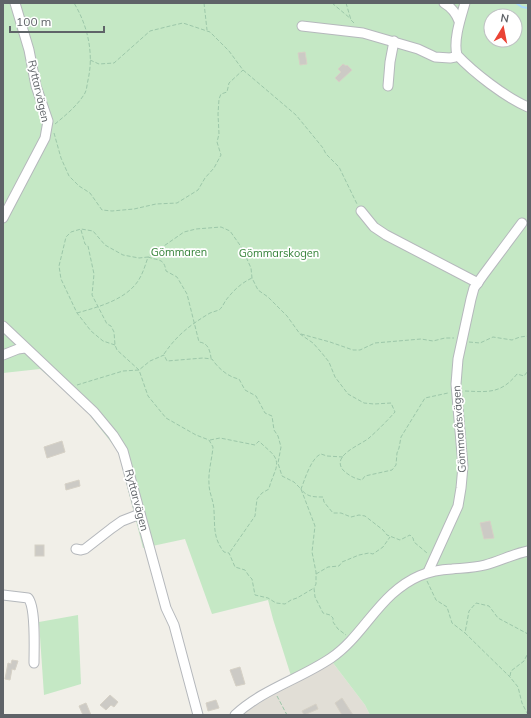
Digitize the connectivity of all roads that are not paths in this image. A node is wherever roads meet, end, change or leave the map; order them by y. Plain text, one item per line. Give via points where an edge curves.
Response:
1 (15, 3) edge
2 (444, 3) edge
3 (465, 3) edge
4 (460, 21) junction
5 (302, 26) dead end
6 (394, 41) junction
7 (457, 54) junction
8 (388, 86) dead end
9 (528, 107) edge
10 (361, 211) road end
11 (3, 218) edge
12 (522, 223) dead end
13 (478, 283) junction
14 (3, 326) edge
15 (26, 348) junction
16 (3, 356) edge
17 (140, 514) junction
18 (76, 549) dead end
19 (528, 551) edge
20 (426, 573) junction
21 (3, 595) edge
22 (34, 663) dead end
23 (198, 715) edge
24 (235, 715) edge

1 - 11 street, Ryttarvägen via 29,50 36,86 51,132 45,138
2 - 4 street
3 - 4 street
4 - 7 street via 455,50
5 - 6 street via 363,33
6 - 7 street via 418,48 434,57 450,58
6 - 8 street
7 - 9 street via 497,88
10 - 13 street via 374,227 386,235
12 - 13 street, Gömmaråsvägen
13 - 20 street, Gömmaråsvägen via 471,299 458,359 456,391 463,466 458,506
14 - 15 street, Ryttarvägen
15 - 16 street
15 - 17 street, Ryttarvägen via 94,412 120,445
17 - 18 street via 112,528 84,549
17 - 23 street, Ryttarvägen
19 - 20 street via 485,565
20 - 24 street via 408,582 383,602 352,641 330,659 256,698
21 - 22 street via 28,598 31,602

